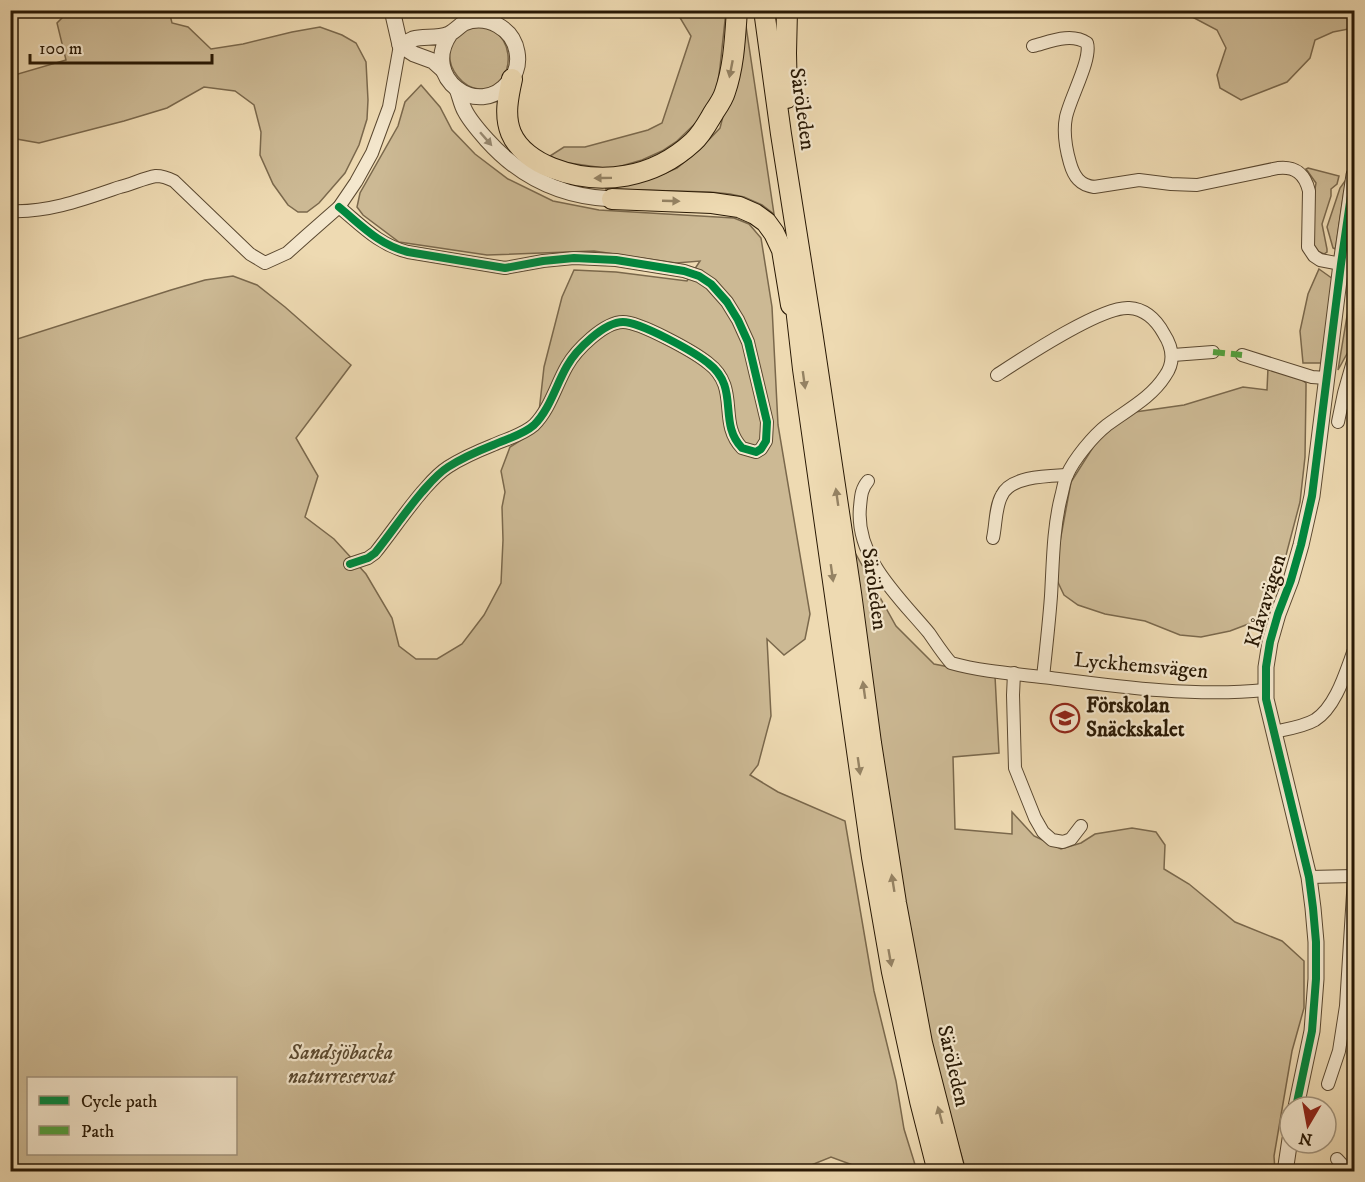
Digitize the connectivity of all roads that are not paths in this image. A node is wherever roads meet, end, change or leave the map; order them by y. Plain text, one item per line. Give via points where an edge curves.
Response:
1 (392, 10) edge
2 (463, 10) edge
3 (737, 10) edge
4 (756, 10) edge
5 (764, 10) edge
6 (787, 10) edge
7 (496, 18) edge
8 (455, 30) junction
9 (400, 45) junction
10 (1033, 46) dead end
11 (443, 70) junction
12 (512, 79) junction
13 (457, 89) junction
14 (1354, 175) edge
15 (612, 199) joint
16 (339, 207) junction
17 (10, 211) edge
18 (1351, 220) edge
19 (1341, 264) junction
20 (804, 326) junction
21 (1213, 352) dead end
22 (1173, 355) junction
23 (1242, 355) dead end
24 (1354, 358) edge
25 (997, 375) dead end
26 (1326, 378) junction
27 (1338, 422) dead end
28 (1067, 475) junction
29 (867, 481) dead end
30 (993, 538) dead end
31 (350, 564) dead end
32 (1354, 650) edge
33 (1014, 673) junction
34 (1043, 677) junction
35 (1265, 690) junction
36 (1273, 732) junction
37 (1081, 826) dead end
38 (1309, 877) junction
39 (1354, 877) edge
40 (1328, 1083) dead end
41 (1299, 1095) edge
42 (1288, 1155) edge
43 (1337, 1159) dead end
44 (938, 1172) edge
45 (955, 1172) edge
46 (1285, 1172) edge
47 (1349, 1172) edge

1 - 9 street
2 - 8 street
3 -> 12 main road via 725,94 694,141 674,157 641,172 604,179 581,177 532,158 511,133 507,115
4 - 20 main road, Säröleden
5 - 20 main road, Säröleden
6 - 20 main road via 787,110 813,307
7 - 8 street via 465,23
7 - 12 street via 513,39 517,51 518,63
8 - 9 street
8 - 11 street via 446,40
9 - 11 street
9 - 16 street via 389,107 372,153
10 - 19 street via 1076,38 1086,42 1088,53 1065,129 1072,171 1079,182 1094,187 1139,180 1197,185 1291,167 1308,184 1308,247 1320,260
11 - 13 street
12 - 13 street via 487,96 471,96
13 -> 15 street via 478,130 525,174 564,192
14 - 18 street, Klåvavägen
15 -> 20 main road via 712,203 755,214 766,222 782,250 789,297
16 - 17 street via 287,253 265,263 250,254 168,177 148,177 47,209
16 - 31 street via 380,242 408,252 505,268 574,258 616,260 699,276 727,302 738,320 748,342 767,422 767,438 761,449 756,452 742,448 729,426 724,381 708,363 635,324 616,323 576,353 533,426 442,471 380,546 368,558
18 - 19 street, Klåvavägen
19 - 26 street, Klåvavägen
20 -> 44 main road, Säröleden via 872,857 892,972
45 -> 20 main road, Säröleden via 922,1043 896,903 851,593
21 - 22 street
22 - 25 street via 1164,333 1149,315 1129,308 1102,315 1074,329
22 - 28 street via 1157,386 1096,434
23 - 26 street
24 - 27 street
26 - 35 street, Klåvavägen via 1307,521 1270,642
28 - 30 street via 1028,479 1006,489 999,501
28 - 34 street via 1054,535
29 - 33 street, Lyckhemsvägen via 859,519 866,550 887,583 951,663
32 - 36 street via 1325,712 1313,721
33 - 34 street, Lyckhemsvägen
33 - 37 street via 1015,768 1031,809 1052,840 1071,839
34 - 35 street, Lyckhemsvägen via 1119,687
35 - 36 street, Klåvavägen
36 - 38 street, Klåvavägen
38 - 39 street
38 - 41 street, Klåvavägen via 1316,942 1315,1005
39 - 40 street via 1346,1006 1339,1051
42 - 46 street
43 - 47 street

